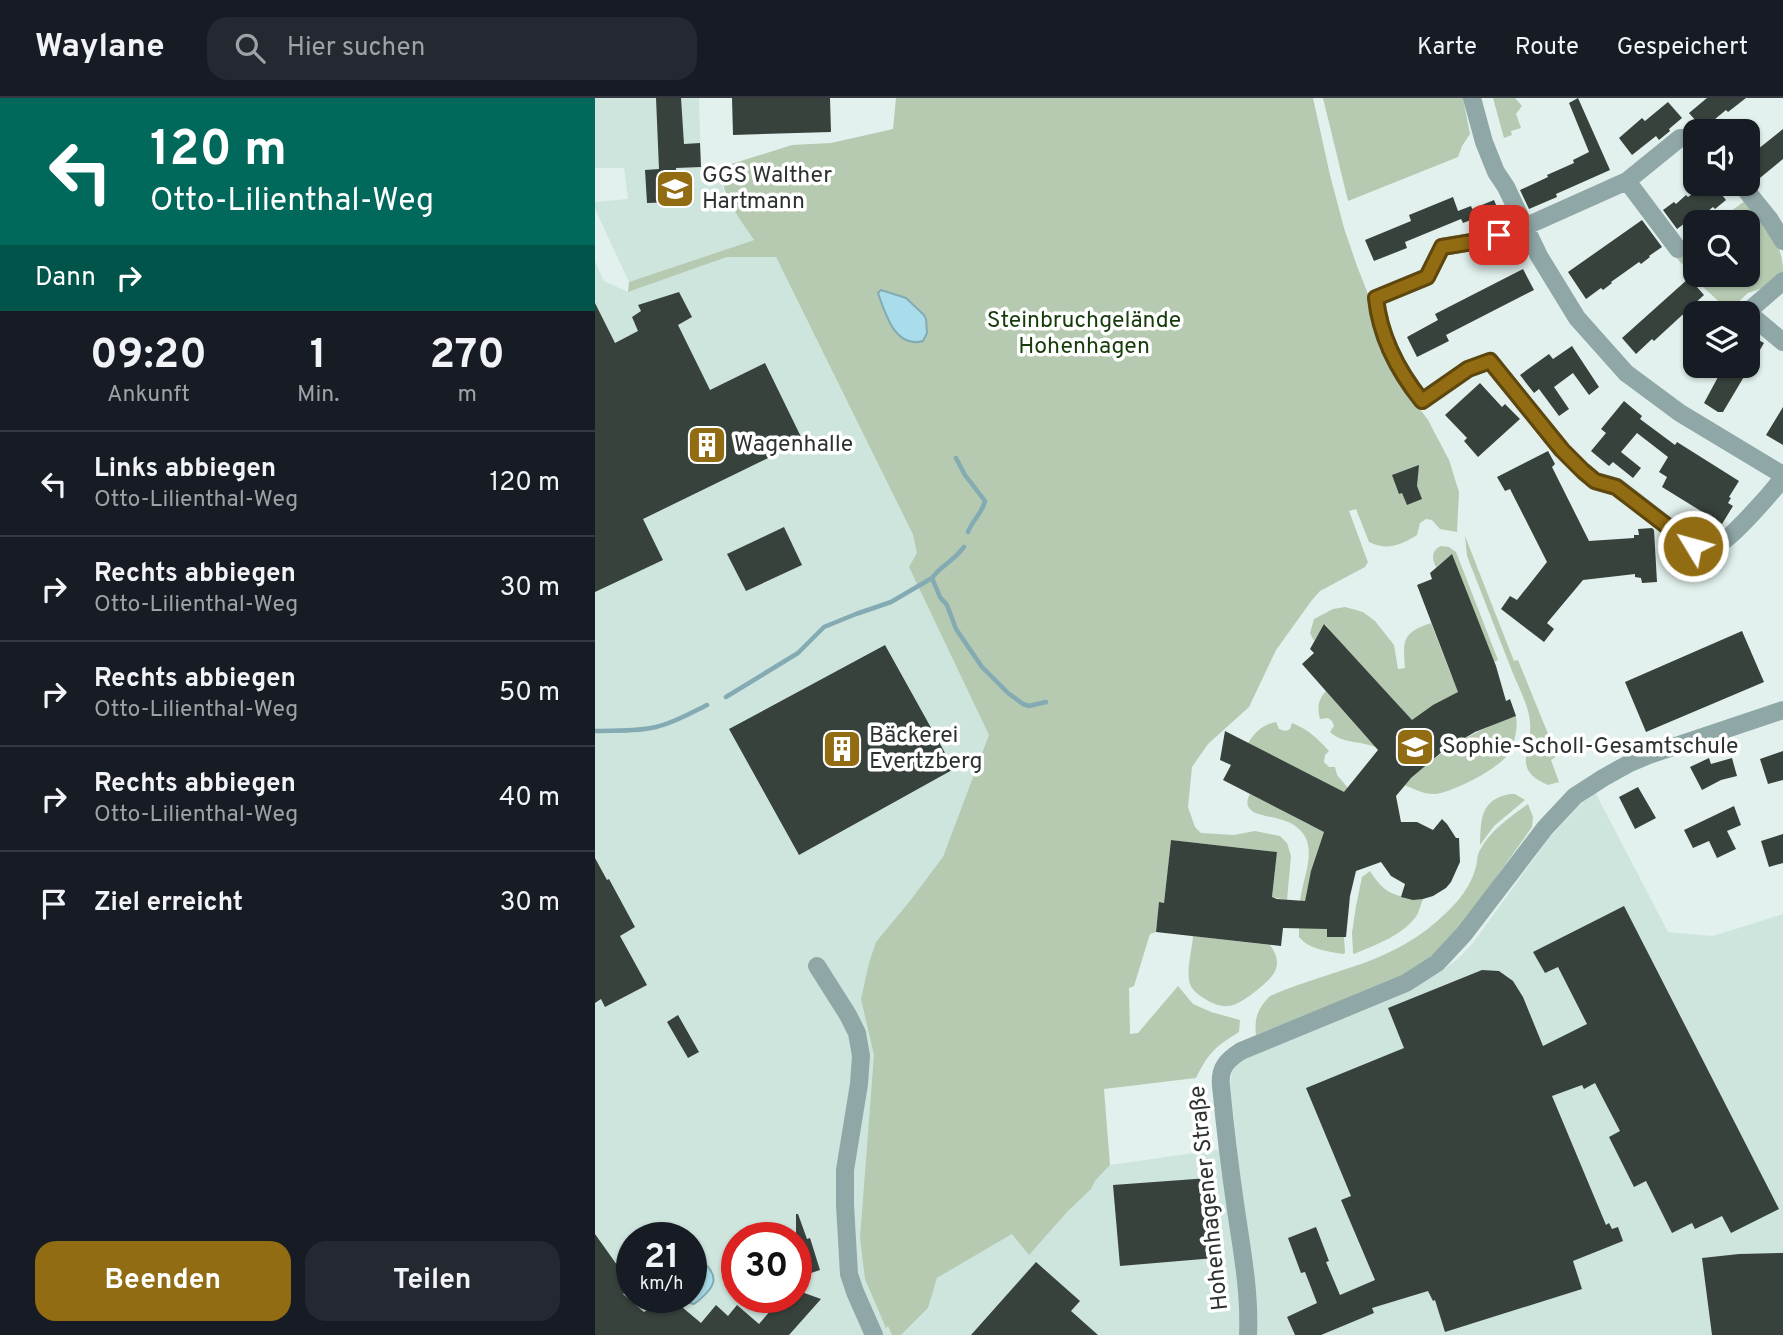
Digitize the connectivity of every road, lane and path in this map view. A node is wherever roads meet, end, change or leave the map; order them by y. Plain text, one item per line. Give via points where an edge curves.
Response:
1 (1472, 98) edge
2 (1484, 98) edge
3 (1683, 138) edge
4 (1627, 181) junction
5 (1506, 187) junction
6 (1751, 196) edge
7 (1524, 227) junction
8 (1783, 241) edge
9 (1678, 249) dead end
10 (1783, 281) edge
11 (1783, 342) edge
12 (1783, 476) edge
13 (1783, 710) edge
14 (817, 966) dead end
15 (874, 1335) edge
16 (1248, 1335) edge

1 - 5 street via 1484,142
2 - 5 street
3 - 4 street
4 - 7 street
4 - 9 street
5 - 7 street
6 - 8 street
7 - 12 street via 1577,318 1626,373 1680,413
7 - 12 street via 1442,247 1427,277 1376,298 1388,348 1422,401 1468,369 1490,361 1583,471 1595,481 1616,487 1703,549 1718,545 1738,528
10 - 11 street via 1752,308 1752,316
13 - 16 street, Hohenhagener Straße via 1649,755 1587,787 1545,828 1437,963 1406,983 1229,1059 1220,1078 1246,1280
14 - 15 street via 857,1033 861,1056 845,1170 845,1205 849,1274

